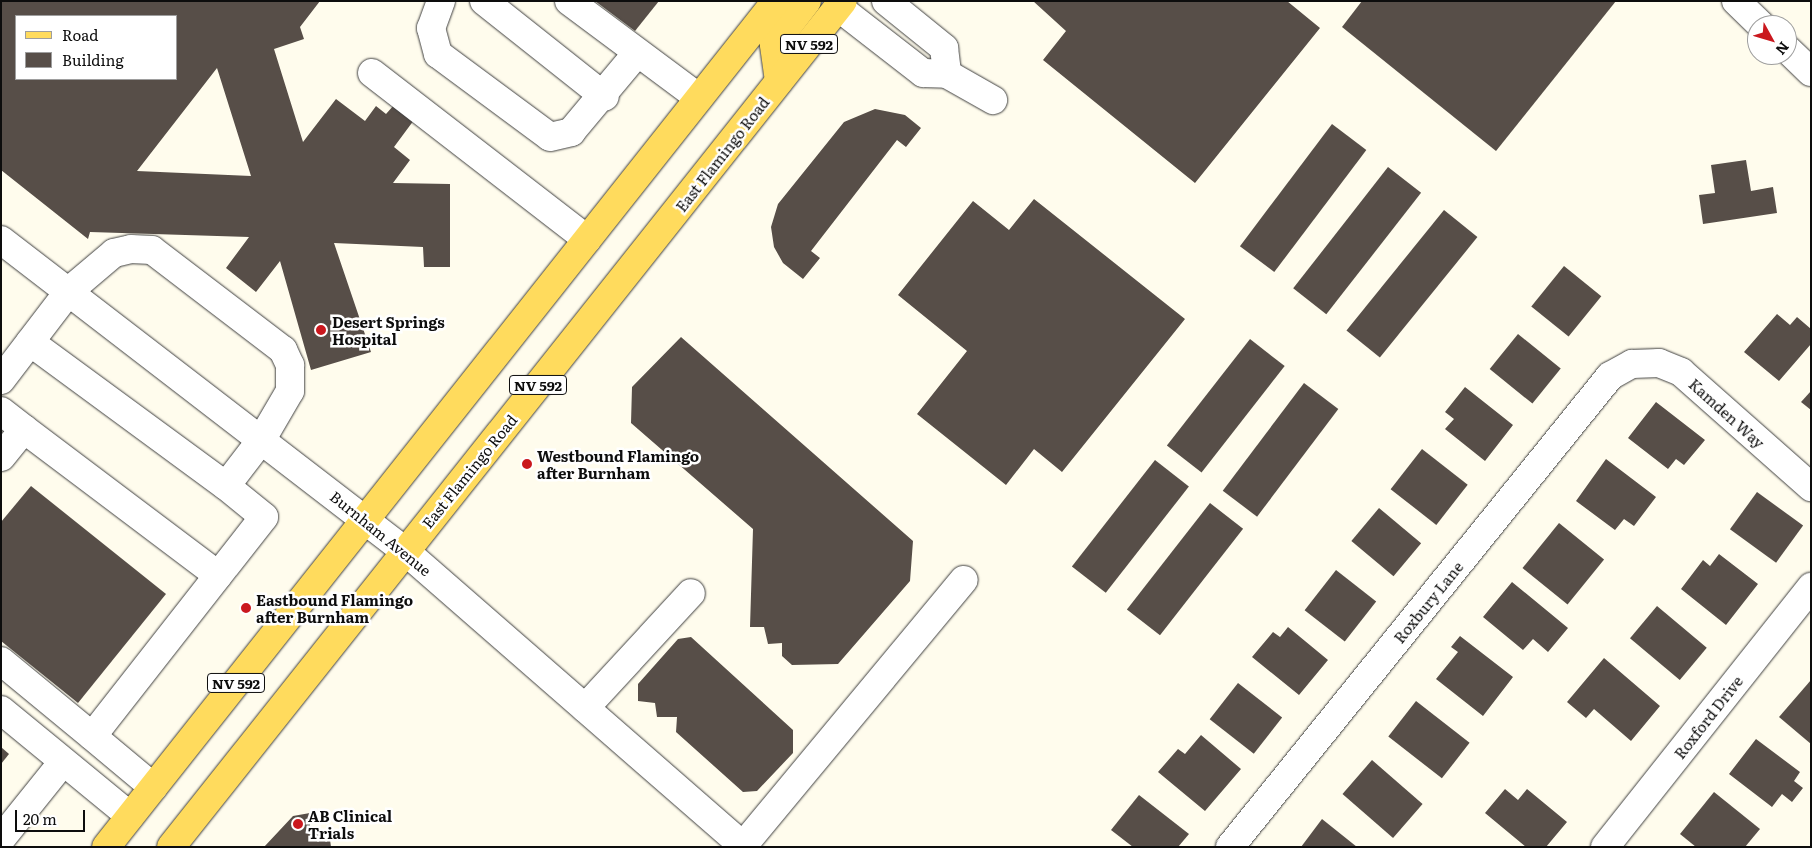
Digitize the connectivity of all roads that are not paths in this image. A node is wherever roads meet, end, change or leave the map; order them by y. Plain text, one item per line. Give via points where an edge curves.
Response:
1 (441, 1) edge
2 (484, 1) edge
3 (569, 1) edge
4 (776, 1) edge
5 (807, 1) edge
6 (886, 1) edge
7 (1736, 1) edge
8 (840, 3) edge
9 (1751, 15) edge
10 (637, 53) junction
11 (1797, 59) edge
12 (1811, 72) edge
13 (372, 73) dead end
14 (946, 74) junction
15 (779, 81) junction
16 (605, 97) junction
17 (699, 98) junction
18 (993, 100) dead end
19 (587, 239) junction
20 (1, 240) edge
21 (69, 291) junction
22 (30, 342) junction
23 (1632, 364) joint
24 (1, 380) edge
25 (1, 411) edge
26 (24, 429) junction
27 (262, 440) junction
28 (1, 457) edge
29 (226, 486) junction
30 (1811, 487) edge
31 (364, 519) junction
32 (405, 551) junction
33 (218, 575) junction
34 (964, 580) dead end
35 (1811, 587) edge
36 (691, 593) dead end
37 (1, 661) edge
38 (584, 708) junction
39 (1, 710) edge
40 (92, 736) junction
41 (63, 762) junction
42 (153, 787) junction
43 (130, 816) junction
44 (1, 840) edge
45 (743, 846) edge
46 (106, 847) edge
47 (171, 847) edge
48 (1230, 847) edge
49 (1605, 847) edge

1 - 16 street via 431,28 438,54 550,137 571,132
2 - 16 street
3 - 10 street
4 - 17 main road, NV 592
5 - 15 main road via 774,44
6 - 14 street via 944,48
7 - 9 street
8 - 14 street via 923,73
8 - 15 main road, East Flamingo Road / NV 592
10 - 16 street
10 - 17 street
11 - 12 street
13 - 19 street
14 - 18 street
15 - 32 main road, East Flamingo Road / NV 592
17 - 19 main road, NV 592
19 - 31 main road, NV 592
20 - 21 street, Burnham Avenue
21 - 22 street
21 - 27 street, Burnham Avenue
21 - 27 street via 114,254 152,250 283,350 290,366 290,391
22 - 24 street
22 - 29 street
23 - 30 street, Kamden Way via 1659,363 1681,372
23 - 48 street, Roxbury Lane via 1610,376
25 - 26 street
26 - 28 street
26 - 33 street
27 - 29 street
27 - 31 street, Burnham Avenue
29 - 33 street via 264,517
31 - 32 street, Burnham Avenue
31 - 42 main road, NV 592
32 - 38 street, Burnham Avenue
32 - 47 main road, East Flamingo Road / NV 592
33 - 40 street
34 - 45 street
35 - 49 street, Roxford Drive
36 - 38 street
37 - 40 street
38 - 45 street, Burnham Avenue
39 - 41 street
40 - 42 street
41 - 43 street
41 - 44 street
42 - 43 main road, NV 592
43 - 46 main road, NV 592

